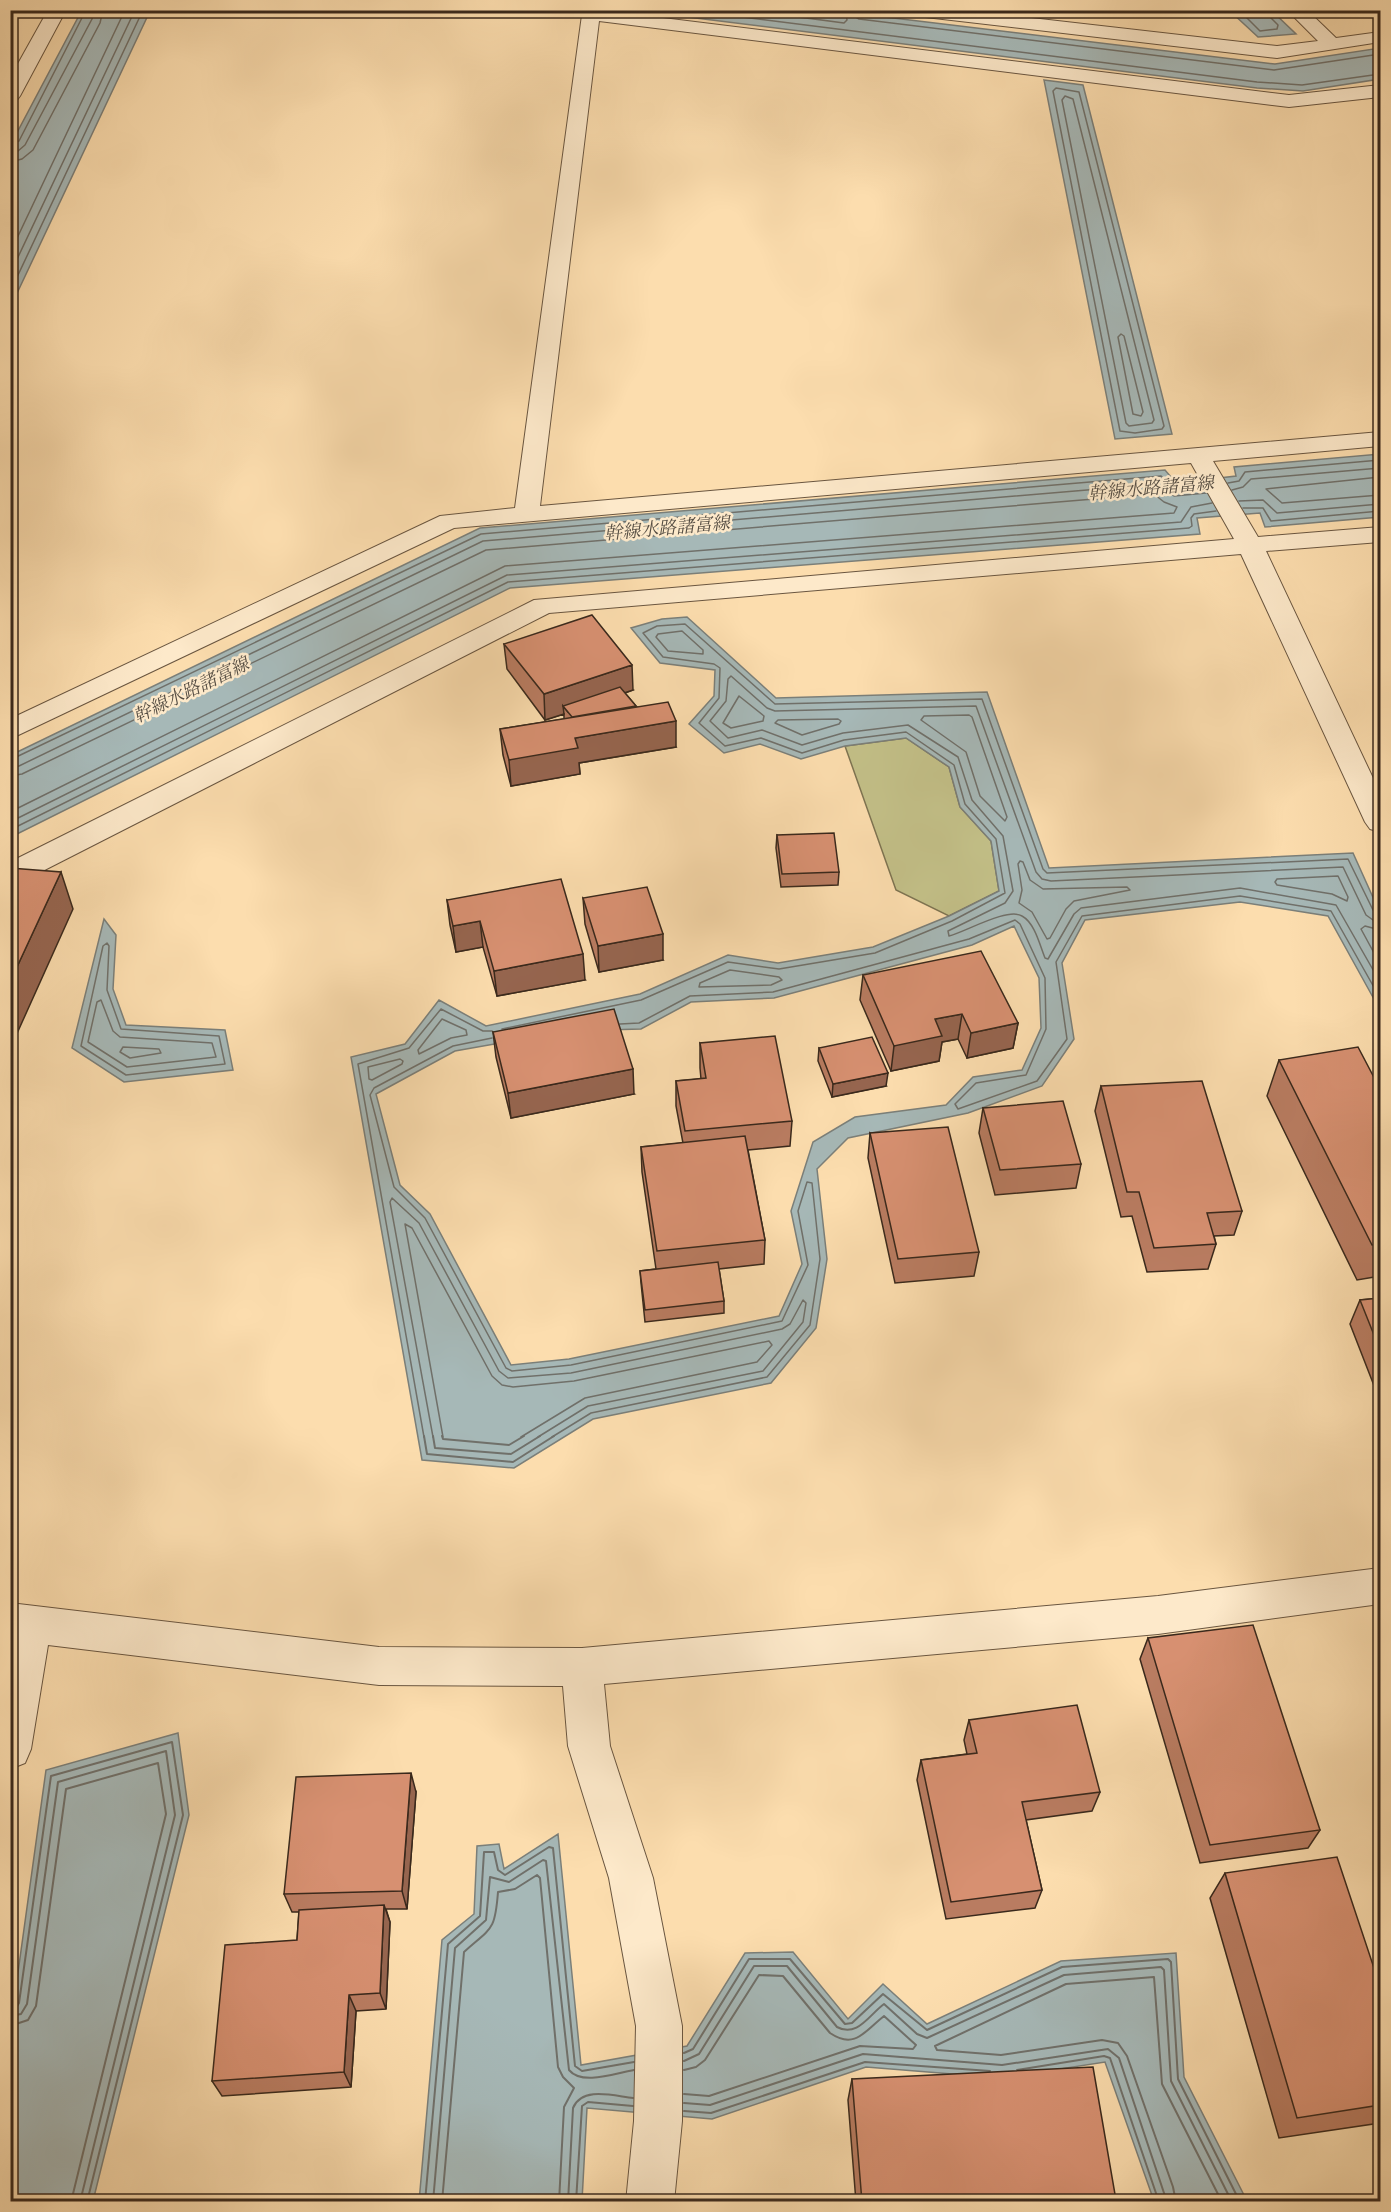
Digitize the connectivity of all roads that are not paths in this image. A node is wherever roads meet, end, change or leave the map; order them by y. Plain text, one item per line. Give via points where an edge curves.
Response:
1 (57, 10) edge
2 (908, 10) edge
3 (1296, 10) edge
4 (1380, 37) edge
5 (1332, 44) junction
6 (1380, 91) edge
7 (10, 96) edge
8 (1380, 439) edge
9 (1203, 465) junction
10 (527, 514) junction
11 (1380, 534) edge
12 (1251, 545) junction
13 (10, 730) edge
14 (1380, 822) edge
15 (10, 875) edge
16 (1380, 1586) edge
17 (22, 1623) edge
18 (582, 1667) junction
19 (10, 1749) edge
20 (650, 2202) edge

1 - 7 street
2 - 5 street via 1277,52
3 - 5 street
4 - 5 street
6 - 10 street via 1289,101 591,15
8 - 9 street
9 - 10 street
9 - 12 street
10 - 13 street via 449,521
11 - 12 street
12 - 14 street
12 - 15 street via 543,606
16 - 18 street via 1158,1615
17 - 18 street via 380,1666
17 - 19 street
18 - 20 street via 589,1746 631,1878 659,2026 658,2121

